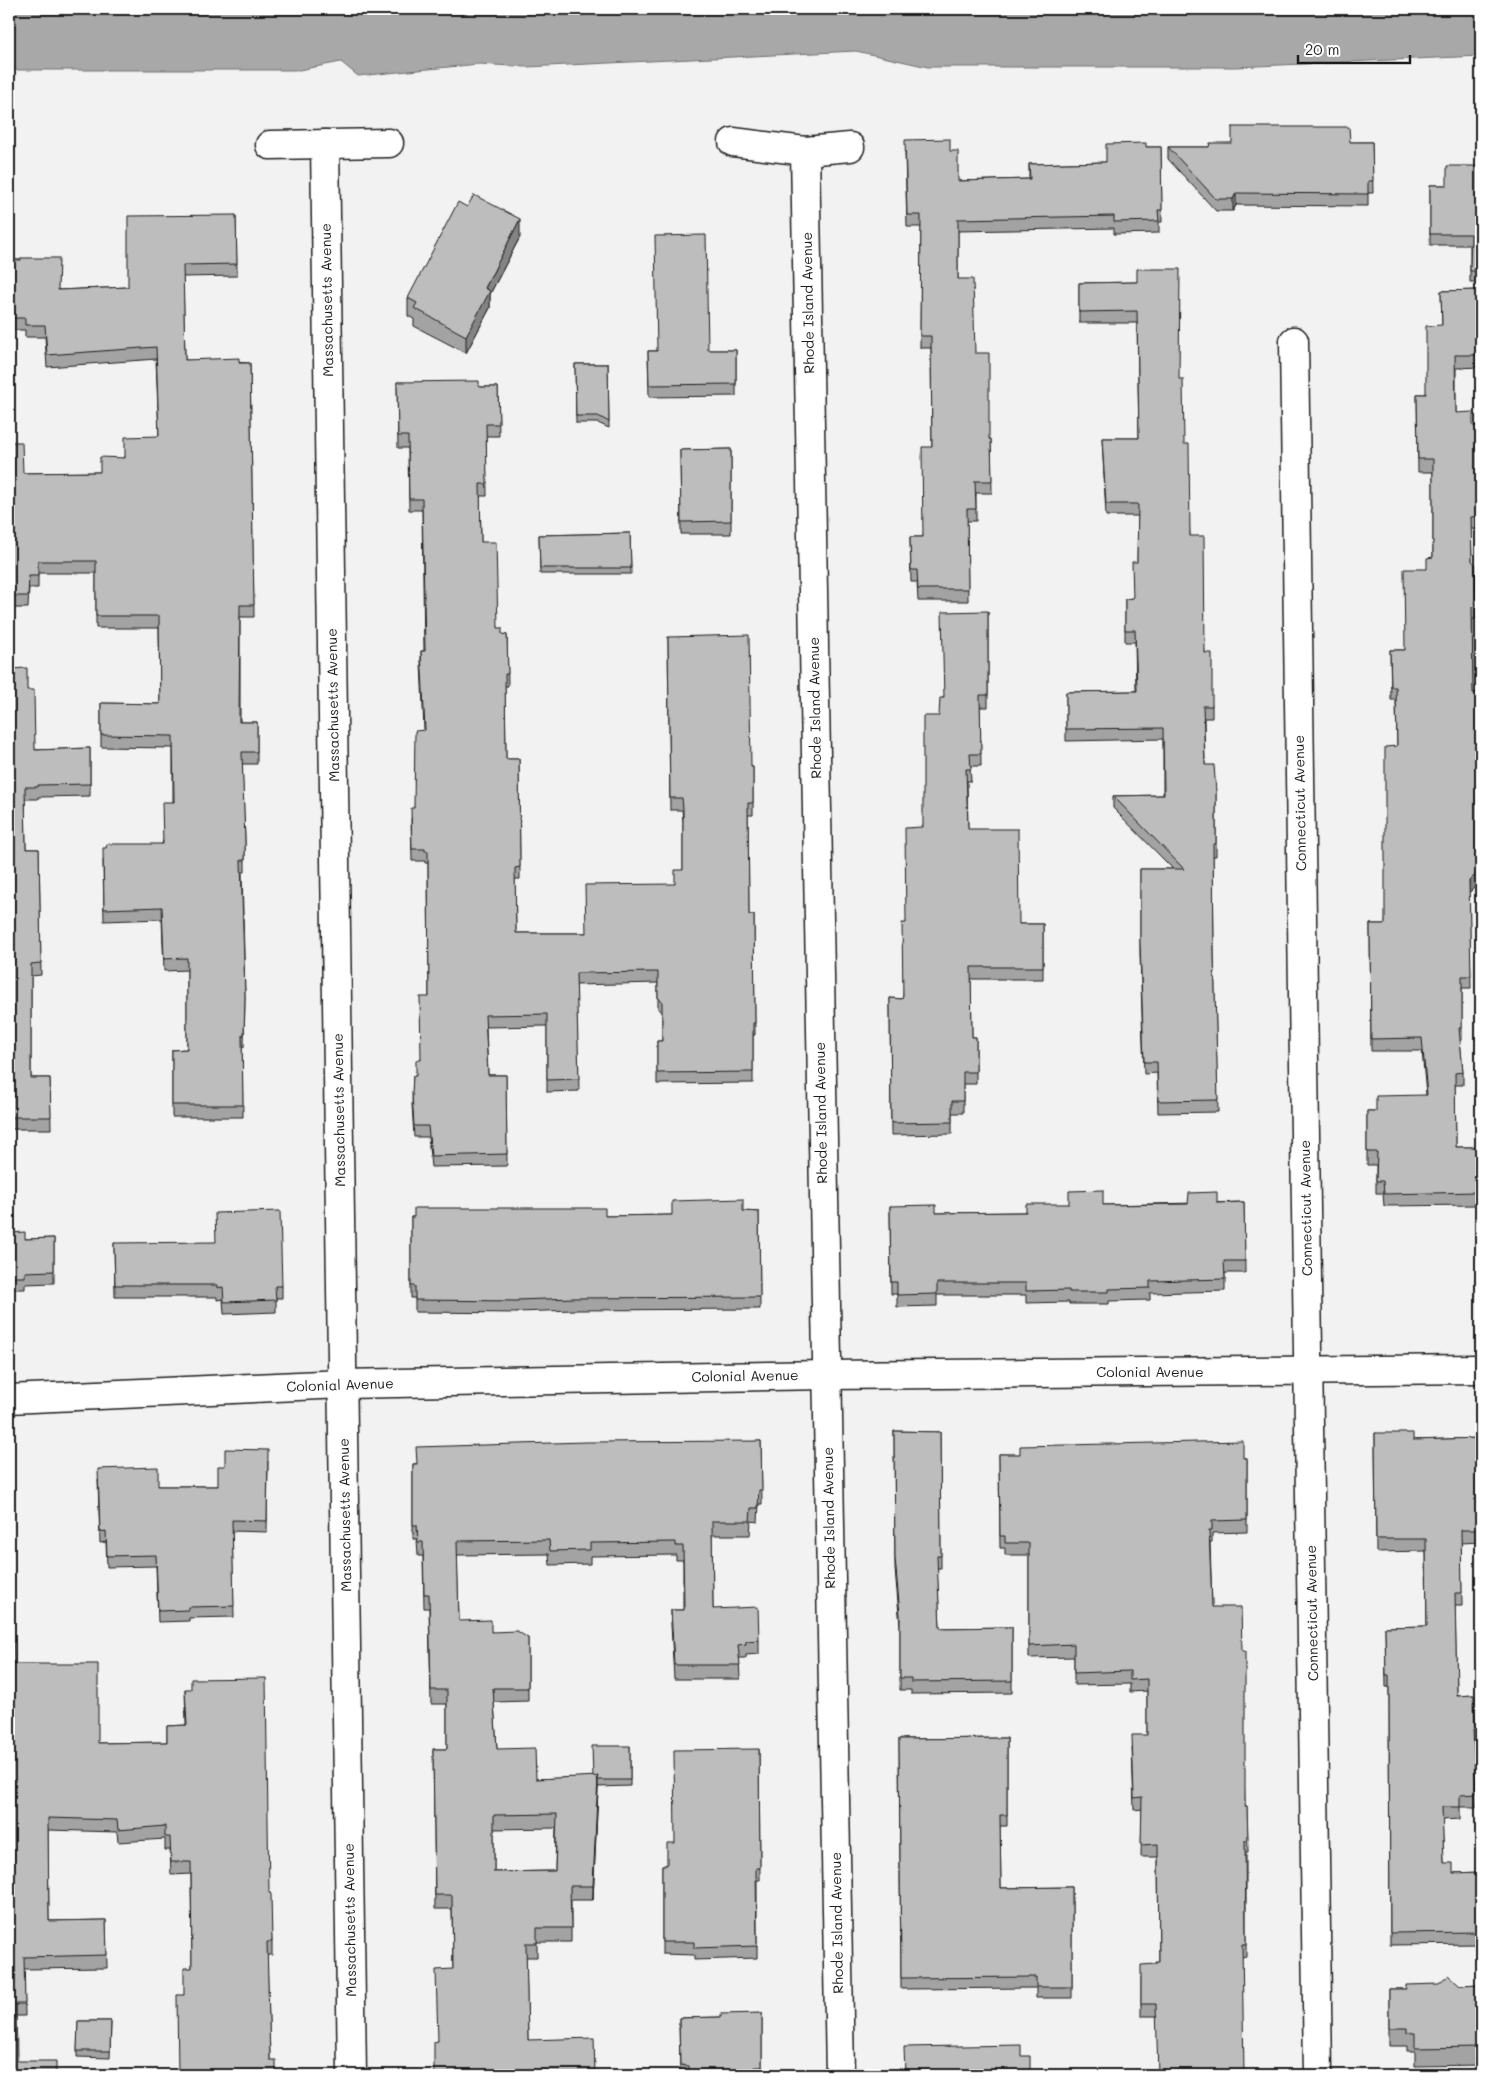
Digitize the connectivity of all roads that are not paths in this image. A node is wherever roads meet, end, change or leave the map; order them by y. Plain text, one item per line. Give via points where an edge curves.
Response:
1 (733, 142) dead end
2 (389, 143) dead end
3 (325, 144) junction
4 (270, 145) dead end
5 (850, 148) dead end
6 (806, 151) junction
7 (1294, 341) dead end
8 (1481, 1369) edge
9 (1308, 1371) junction
10 (826, 1375) junction
11 (343, 1384) junction
12 (9, 1399) edge
13 (352, 2075) edge
14 (840, 2075) edge
15 (1318, 2075) edge

1 - 6 street
2 - 3 street
3 - 4 street
3 - 11 street, Massachusetts Avenue
5 - 6 street
6 - 10 street, Rhode Island Avenue
7 - 9 street, Connecticut Avenue
8 - 9 street, Colonial Avenue
9 - 10 street, Colonial Avenue
9 - 15 street, Connecticut Avenue
10 - 11 street, Colonial Avenue
10 - 14 street, Rhode Island Avenue
11 - 12 street, Colonial Avenue
11 - 13 street, Massachusetts Avenue

